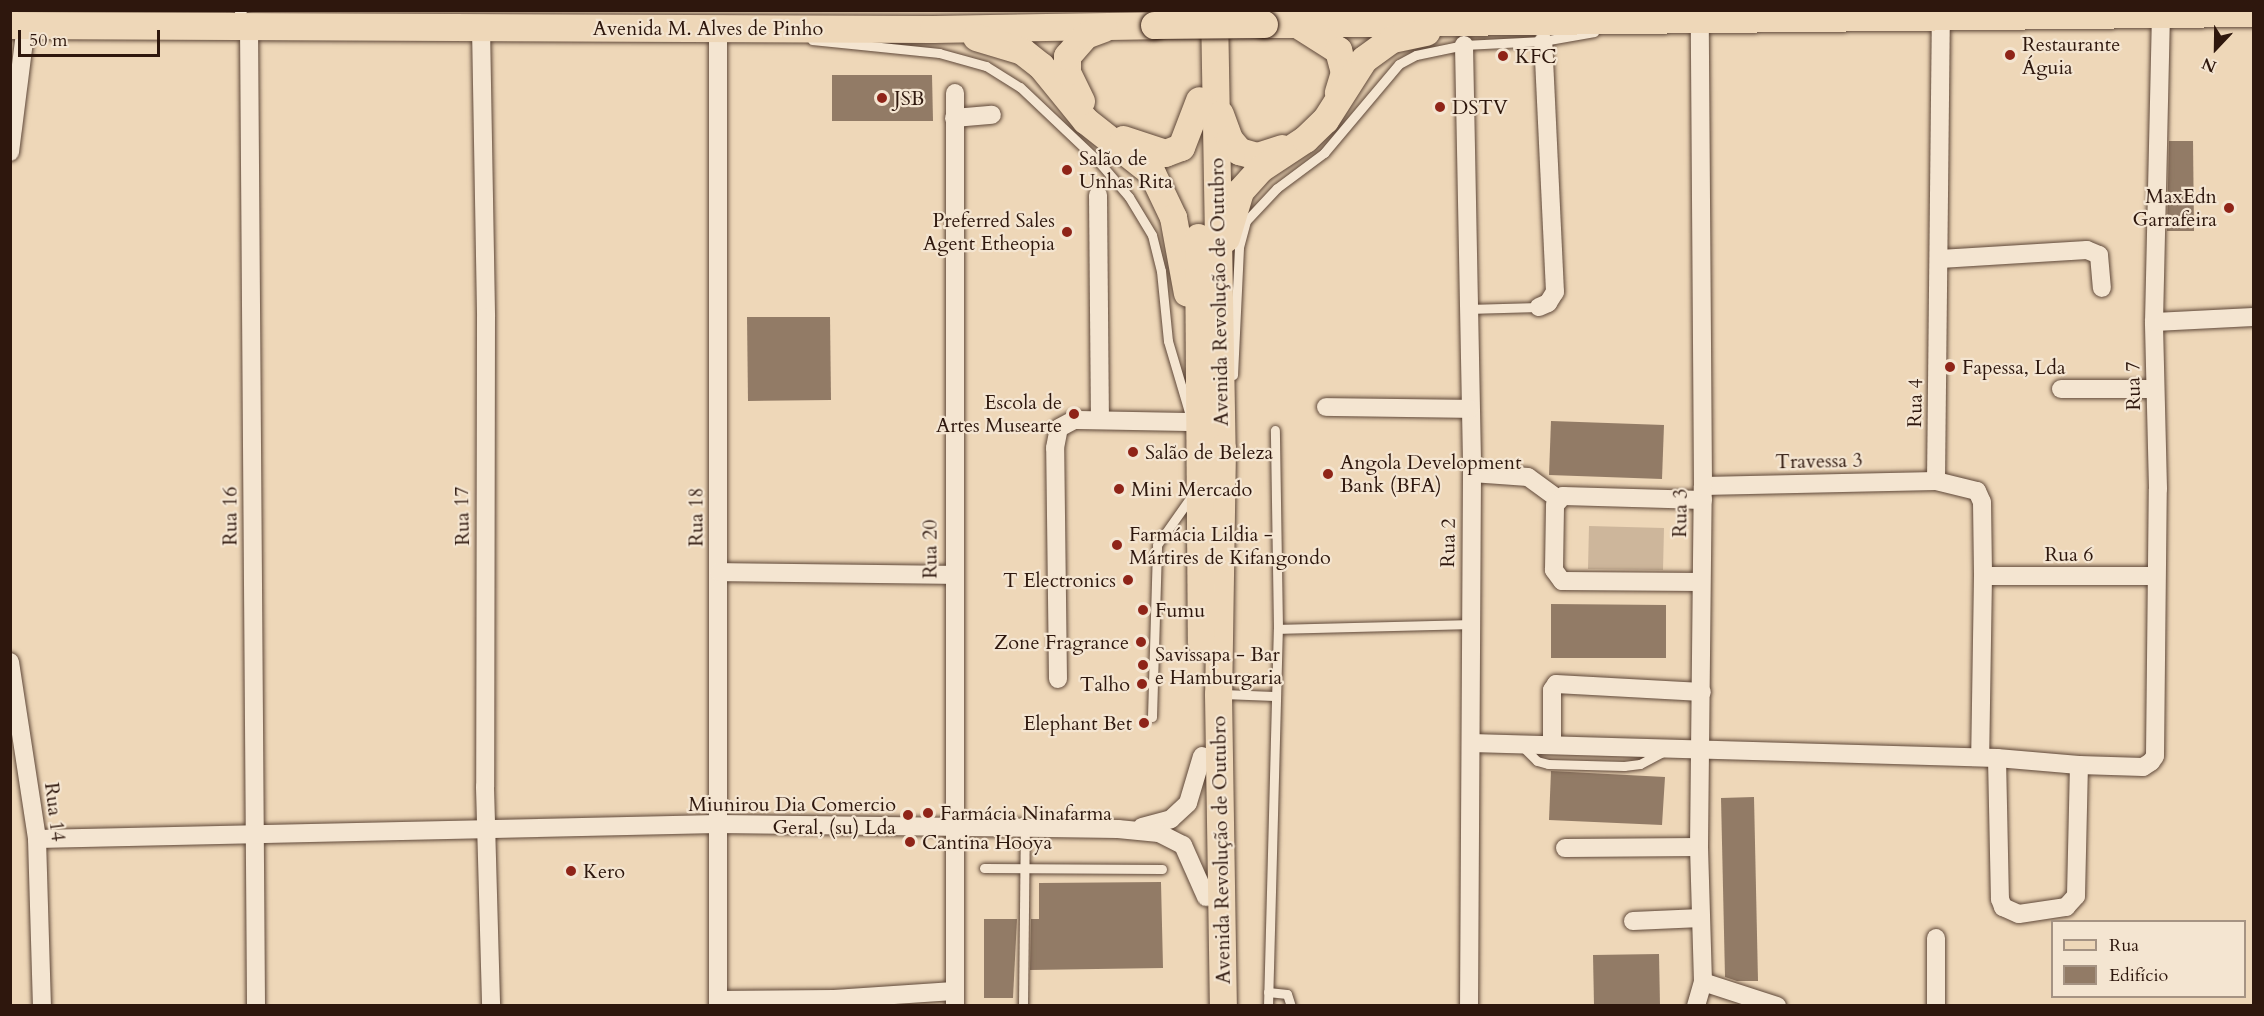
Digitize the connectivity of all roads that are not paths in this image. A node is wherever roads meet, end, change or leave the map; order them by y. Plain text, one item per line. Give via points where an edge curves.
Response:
1 (428, 10) edge
2 (1198, 10) edge
3 (1214, 10) edge
4 (660, 11) edge
5 (2253, 13) edge
6 (2161, 15) junction
7 (243, 16) edge
8 (1941, 16) junction
9 (1102, 18) edge
10 (488, 19) edge
11 (1666, 20) junction
12 (1700, 20) junction
13 (16, 21) edge
14 (1618, 21) junction
15 (1296, 24) junction
16 (718, 28) junction
17 (933, 29) junction
18 (1543, 41) junction
19 (1464, 45) junction
20 (955, 93) dead end
21 (1207, 100) junction
22 (992, 115) dead end
23 (954, 118) junction
24 (10, 152) edge
25 (1098, 195) dead end
26 (1940, 259) junction
27 (1217, 286) junction
28 (2102, 288) dead end
29 (1539, 307) joint
30 (1467, 309) junction
31 (2253, 317) edge
32 (2154, 322) junction
33 (1197, 332) junction
34 (2061, 388) dead end
35 (2155, 389) junction
36 (1326, 407) dead end
37 (1469, 409) junction
38 (1100, 420) junction
39 (1192, 422) junction
40 (1275, 430) dead end
41 (1211, 449) junction
42 (1472, 473) junction
43 (1936, 481) junction
44 (1200, 485) junction
45 (1703, 493) junction
46 (1557, 498) junction
47 (719, 573) junction
48 (952, 575) junction
49 (1983, 576) junction
50 (2156, 576) junction
51 (1701, 582) junction
52 (1469, 624) junction
53 (1278, 629) junction
54 (10, 662) edge
55 (1058, 679) dead end
56 (1702, 692) junction
57 (1218, 694) junction
58 (1276, 696) junction
59 (1152, 717) dead end
60 (1471, 743) junction
61 (1521, 744) junction
62 (1552, 745) junction
63 (1668, 749) junction
64 (1702, 750) junction
65 (1202, 756) junction
66 (1988, 757) junction
67 (2079, 765) junction
68 (718, 824) junction
69 (953, 825) junction
70 (1025, 827) junction
71 (1118, 829) junction
72 (486, 832) junction
73 (255, 835) junction
74 (37, 839) junction
75 (1699, 847) junction
76 (1565, 848) dead end
77 (984, 868) dead end
78 (1024, 868) junction
79 (1162, 869) dead end
80 (1206, 897) junction
81 (1701, 918) junction
82 (1633, 921) dead end
83 (1936, 938) dead end
84 (1703, 982) junction
85 (1268, 992) junction
86 (954, 998) edge
87 (834, 1002) edge
88 (718, 1003) edge
89 (42, 1005) edge
90 (256, 1005) edge
91 (491, 1005) edge
92 (1023, 1005) edge
93 (1206, 1005) edge
94 (1223, 1005) edge
95 (1268, 1005) edge
96 (1291, 1005) edge
97 (1469, 1005) edge
98 (1696, 1005) edge
99 (1777, 1005) edge
100 (1936, 1005) edge

1 - 7 main road, Avenida M. Alves de Pinho
2 - 21 main road, Avenida Revolução de Outubro
3 - 21 main road, Avenida Revolução de Outubro
4 - 9 main road, Avenida M. Alves de Pinho
4 - 10 main road, Avenida M. Alves de Pinho
5 - 6 main road
6 - 8 main road
6 - 32 street, Rua 7
7 - 10 main road, Avenida M. Alves de Pinho
7 - 13 main road, Avenida M. Alves de Pinho
7 - 73 street, Rua 16
8 - 12 main road
8 - 26 street, Rua 4
9 - 15 main road, Avenida M. Alves de Pinho, bridge via 1154,25
9 - 17 main road, Avenida M. Alves de Pinho
9 - 21 main road via 1067,56 1066,72 1072,88 1098,118 1131,143 1165,153 1186,141
10 - 16 main road, Avenida M. Alves de Pinho
10 - 72 street, Rua 17
11 - 12 main road
11 - 14 main road
11 - 18 lane
12 - 45 street, Rua 3
13 - 24 street
14 - 15 main road, Avenida M. Alves de Pinho
14 - 27 main road via 1433,31 1405,35 1379,45 1364,59 1325,120 1305,139 1261,168 1240,191 1233,207
15 - 21 main road via 1329,41 1344,62 1341,85 1320,118 1280,150 1257,156 1239,151 1229,140
16 - 17 main road, Avenida M. Alves de Pinho
16 - 39 lane via 964,57 1020,87 1111,175 1152,235 1161,271 1168,341
16 - 47 street, Rua 18
17 - 33 main road via 1022,51 1041,66 1085,120 1152,173 1173,217
18 - 19 lane
18 - 29 street via 1555,292 1548,303
19 - 30 street, Rua 2
19 - 41 lane via 1416,55 1399,64 1324,153 1277,188 1246,221 1239,248 1233,374
20 - 23 street, Rua 20
21 - 27 main road, Avenida Revolução de Outubro
21 - 33 main road, Avenida Revolução de Outubro
22 - 23 street
23 - 48 street, Rua 20
25 - 38 street
26 - 28 street via 2087,250 2099,255
26 - 43 street, Rua 4
27 - 41 main road, Avenida Revolução de Outubro
29 - 30 lane
30 - 37 street, Rua 2
31 - 32 street
32 - 35 street, Rua 7
33 - 41 main road, Avenida Revolução de Outubro
34 - 35 street
35 - 50 street, Rua 7
36 - 37 street
37 - 42 street, Rua 2
38 - 39 street
38 - 55 street via 1065,421 1056,436
39 - 41 lane
40 - 53 lane
41 - 44 main road, Avenida Revolução de Outubro
41 - 57 main road, Avenida Revolução de Outubro
42 - 46 street via 1528,477
42 - 52 street, Rua 2
43 - 45 street, Travessa 3
43 - 49 street via 1977,491 1982,502
44 - 59 lane via 1158,545
44 - 65 main road, Avenida Revolução de Outubro
45 - 46 street, Travessa 3
45 - 51 street, Rua 3
46 - 51 street via 1554,570 1562,581
47 - 48 street
47 - 68 street, Rua 18
48 - 69 street, Rua 20
49 - 50 street, Rua 6
49 - 66 street
50 - 67 street, Rua 7 via 2155,756 2144,767
51 - 56 street, Rua 3
52 - 53 lane
52 - 60 street, Rua 2
53 - 58 lane
54 - 74 street, Rua 14
56 - 62 street via 1556,684
56 - 64 street, Rua 3
57 - 58 lane
57 - 94 main road, Avenida Revolução de Outubro
58 - 85 lane
60 - 61 street
60 - 97 street, Rua 2
61 - 62 street
61 - 63 lane via 1537,761 1548,764 1640,764
62 - 63 street
63 - 64 street
64 - 66 street
64 - 75 street, Rua 3
65 - 71 street via 1191,797 1181,812 1160,825
65 - 80 main road, Avenida Revolução de Outubro
66 - 67 street
66 - 67 street via 2000,899 2003,906 2019,914 2066,907 2076,896
68 - 69 street
68 - 72 street
68 - 88 street, Rua 18
69 - 70 street
69 - 86 street, Rua 20
70 - 71 street
70 - 78 lane
71 - 80 street via 1159,833 1183,845
72 - 73 street
72 - 91 street, Rua 17
73 - 74 street
73 - 90 street, Rua 16
74 - 89 street, Rua 14
75 - 76 street
75 - 81 street, Rua 3
77 - 78 lane
78 - 79 lane
78 - 92 lane
80 - 93 main road, Avenida Revolução de Outubro
81 - 82 street
81 - 84 street, Rua 3
83 - 100 street
84 - 98 street, Rua 3
84 - 99 street
85 - 95 lane
85 - 96 lane via 1287,994
86 - 87 street
87 - 88 street

